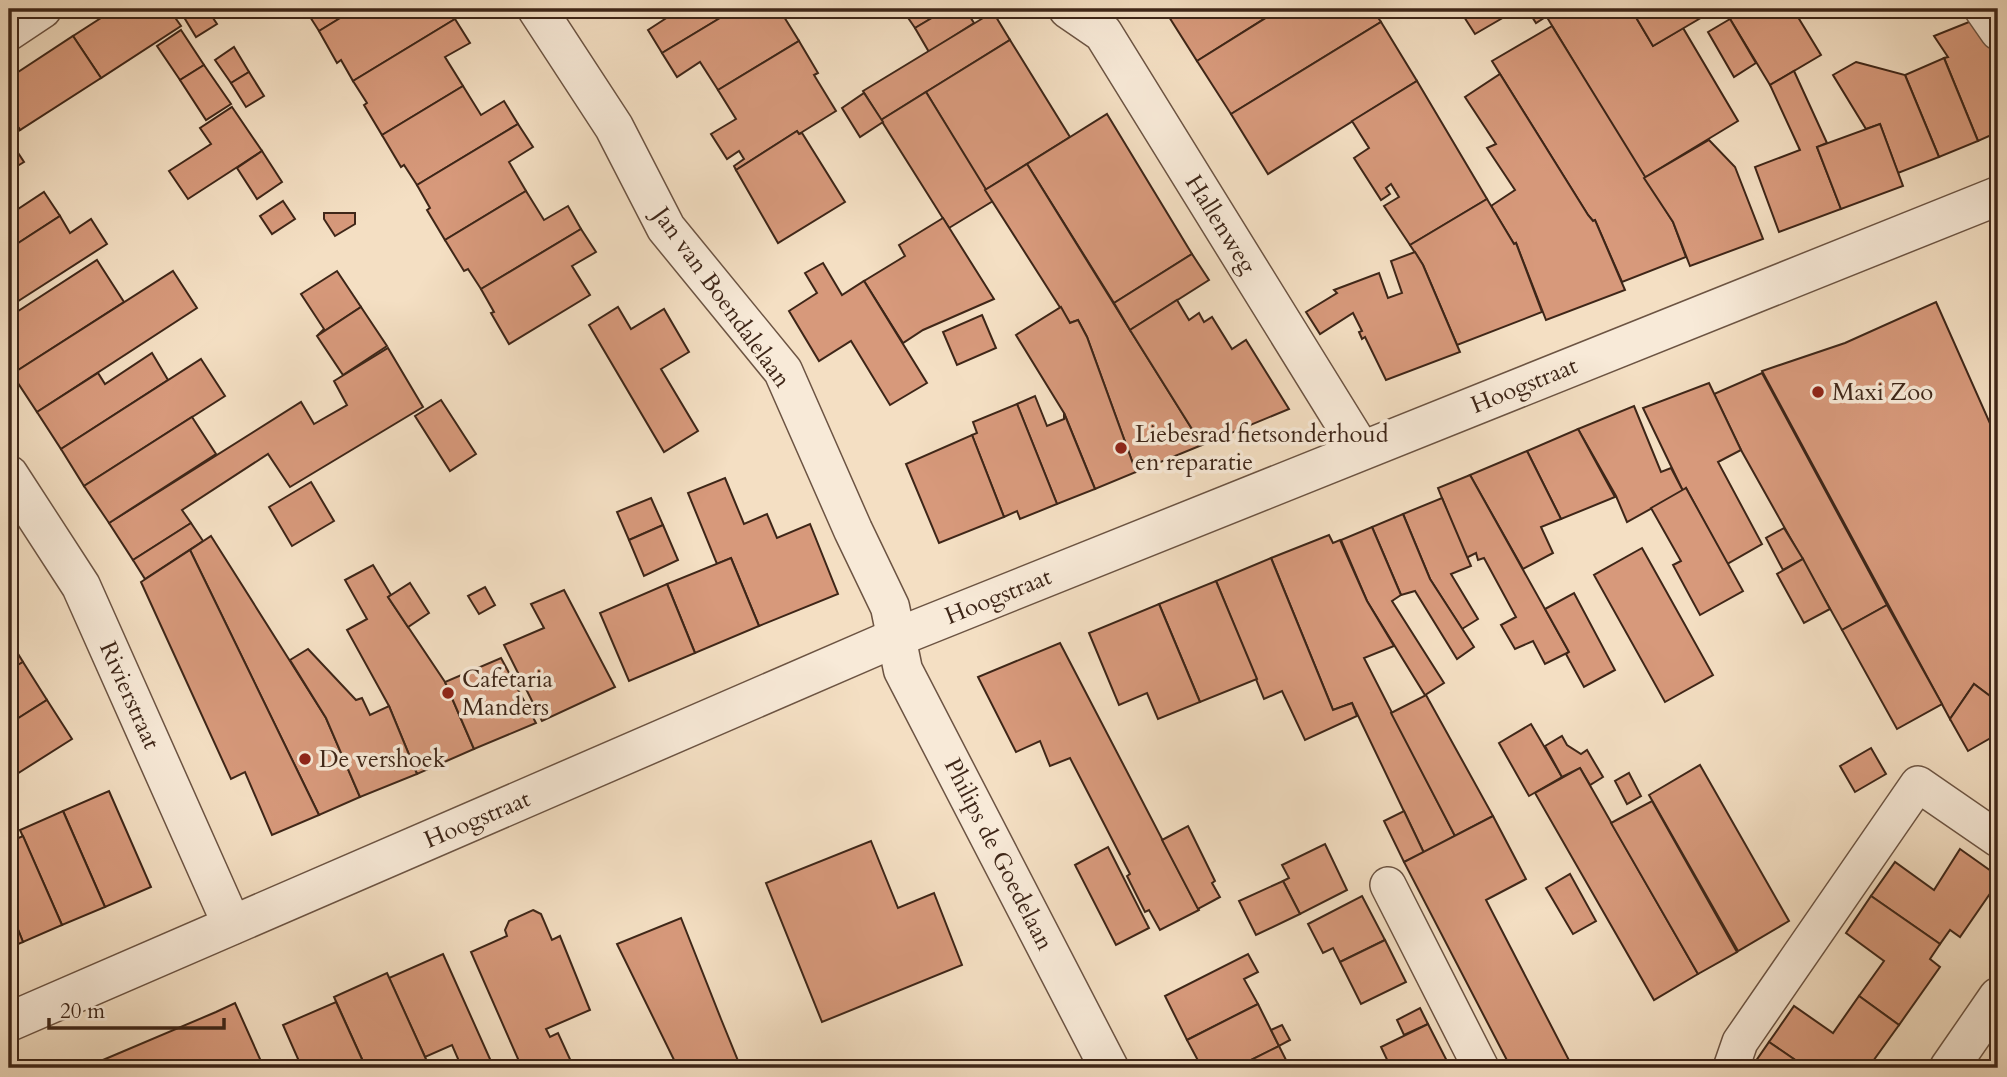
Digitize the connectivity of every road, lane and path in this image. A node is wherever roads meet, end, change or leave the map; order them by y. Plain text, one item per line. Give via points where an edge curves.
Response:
1 (42, 9) edge
2 (537, 9) edge
3 (1068, 9) edge
4 (1982, 9) edge
5 (9, 30) edge
6 (1998, 32) edge
7 (1998, 196) edge
8 (1361, 450) junction
9 (9, 475) edge
10 (895, 638) junction
11 (1998, 839) edge
12 (1388, 885) dead end
13 (232, 925) junction
14 (1998, 997) edge
15 (9, 1022) edge
16 (1736, 1055) edge
17 (1109, 1068) edge
18 (1481, 1068) edge
19 (1706, 1068) edge
20 (1949, 1068) edge

1 - 5 street
2 - 10 street, Jan van Boendalelaan via 614,127 666,228 783,371 890,607
3 - 8 street, Hallenweg via 1103,33
4 - 6 lane
7 - 8 street, Hoogstraat
8 - 10 street, Hoogstraat
9 - 13 street, Rivierstraat via 81,586
10 - 13 street, Hoogstraat
10 - 17 street, Philips de Goedelaan via 903,670
11 - 16 lane via 1918,784
12 - 18 lane
13 - 15 street, Hoogstraat
14 - 20 street
16 - 19 lane via 1720,1048

